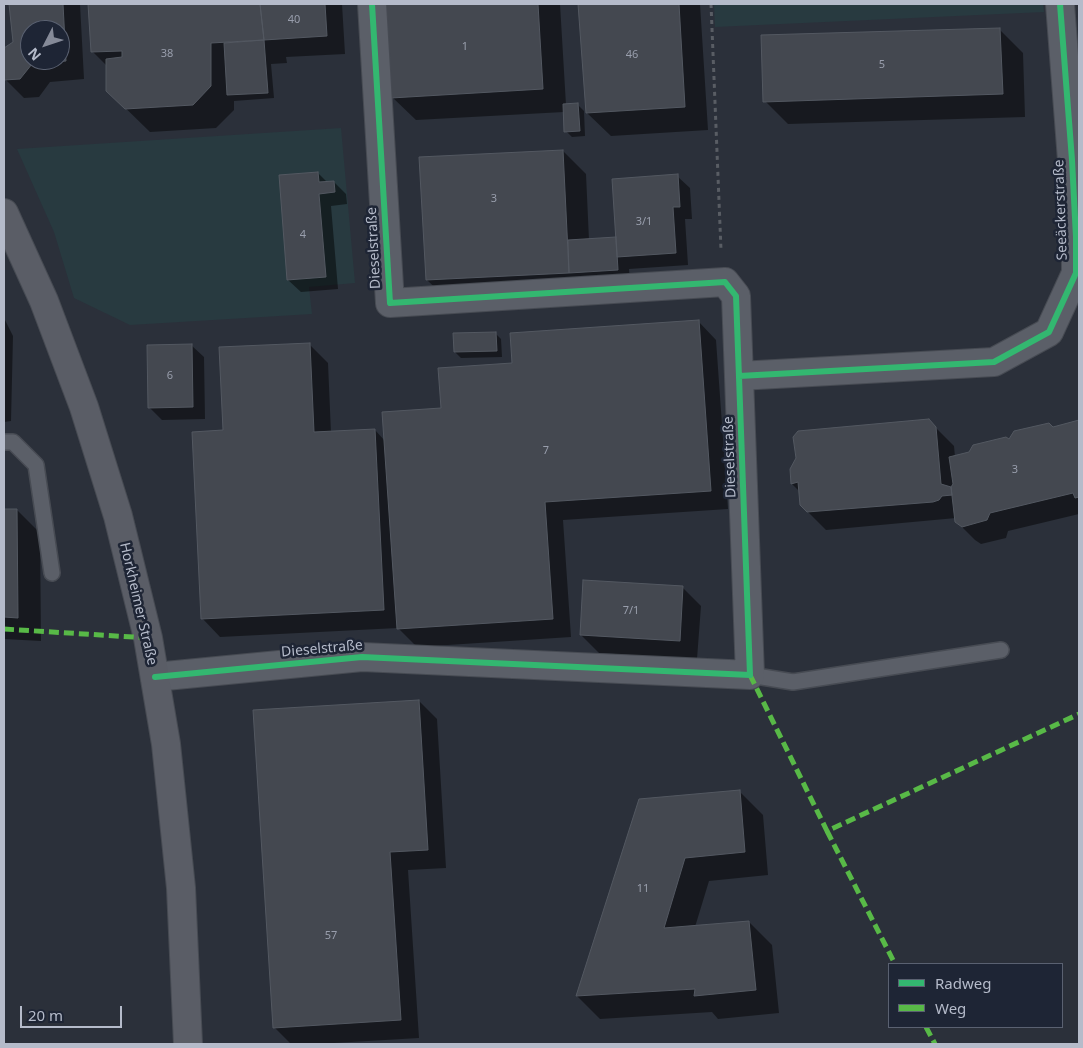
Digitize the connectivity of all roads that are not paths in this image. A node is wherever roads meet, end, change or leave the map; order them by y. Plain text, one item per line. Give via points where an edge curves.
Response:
1 (372, 4) edge
2 (1060, 4) edge
3 (4, 213) edge
4 (739, 376) junction
5 (4, 442) edge
6 (52, 573) dead end
7 (1001, 650) dead end
8 (750, 675) junction
9 (155, 677) junction
10 (188, 1044) edge

1 - 4 street, Dieselstraße via 390,303 725,282 736,296
2 - 4 street, Seeäckerstraße via 1072,160 1076,273 1049,332 994,362
3 - 9 main road, Horkheimer Straße via 44,301 84,407 118,516
4 - 8 street, Dieselstraße
5 - 6 lane via 13,442 36,465
7 - 8 lane via 793,682
8 - 9 street, Dieselstraße via 362,657
9 - 10 main road, Horkheimer Straße via 166,744 181,888

